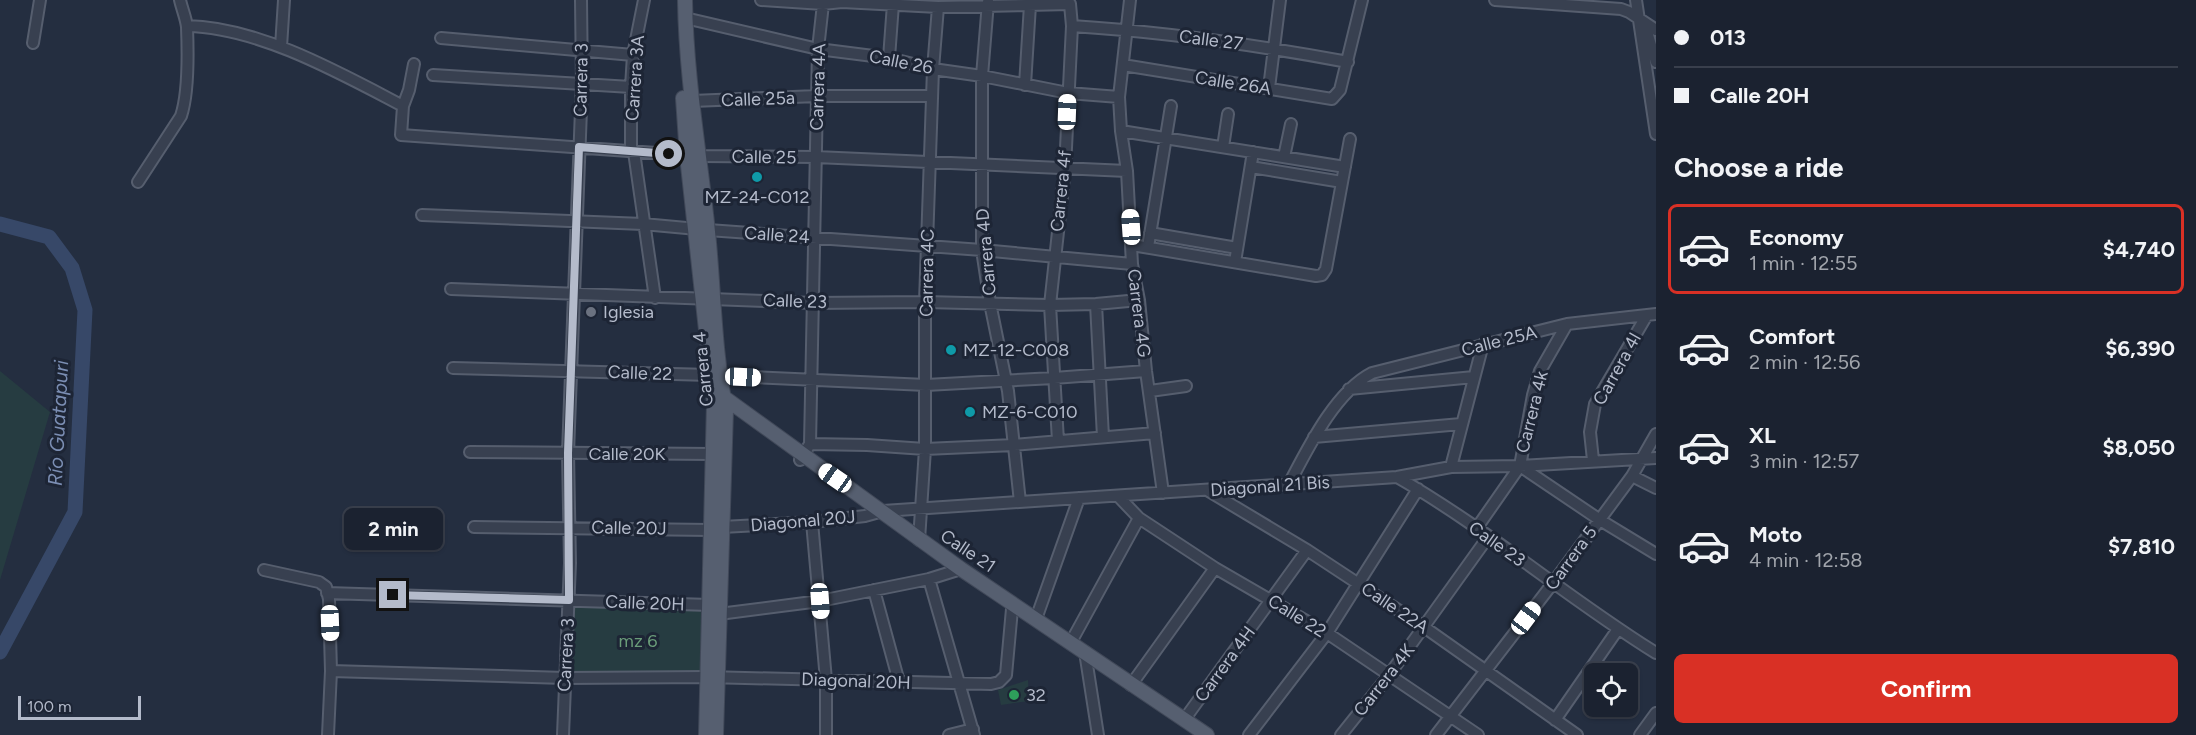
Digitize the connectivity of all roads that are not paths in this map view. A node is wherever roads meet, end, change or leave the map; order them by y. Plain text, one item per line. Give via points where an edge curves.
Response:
1 (40, 0) edge
2 (180, 0) edge
3 (284, 0) edge
4 (581, 0) edge
5 (644, 0) edge
6 (676, 0) edge
7 (685, 0) edge
8 (761, 0) edge
9 (1130, 0) edge
10 (1280, 0) edge
11 (1362, 0) edge
12 (1495, 0) edge
13 (842, 1) edge
14 (988, 3) edge
15 (823, 4) junction
16 (893, 4) junction
17 (1030, 4) junction
18 (938, 7) junction
19 (1638, 12) edge
20 (685, 18) junction
21 (187, 26) junction
22 (1072, 26) junction
23 (1126, 30) junction
24 (1656, 30) edge
25 (441, 38) dead end
26 (33, 43) dead end
27 (281, 47) junction
28 (1275, 48) junction
29 (582, 49) junction
30 (818, 49) junction
31 (633, 55) junction
32 (888, 58) junction
33 (1348, 62) junction
34 (1656, 62) edge
35 (414, 64) dead end
36 (1123, 65) junction
37 (933, 69) junction
38 (433, 75) dead end
39 (982, 76) junction
40 (582, 83) junction
41 (1025, 85) junction
42 (631, 87) junction
43 (1269, 88) junction
44 (1068, 93) junction
45 (817, 96) junction
46 (932, 96) junction
47 (1119, 98) junction
48 (692, 101) junction
49 (403, 106) junction
50 (1171, 106) dead end
51 (1228, 114) dead end
52 (1291, 124) dead end
53 (1121, 131) junction
54 (1656, 134) edge
55 (1166, 137) junction
56 (1350, 139) dead end
57 (579, 147) junction
58 (1223, 147) junction
59 (634, 152) junction
60 (1253, 152) junction
61 (693, 156) junction
62 (1284, 157) junction
63 (816, 158) junction
64 (930, 163) junction
65 (981, 165) junction
66 (1251, 167) junction
67 (1345, 167) junction
68 (1065, 168) junction
69 (1127, 171) junction
70 (138, 182) dead end
71 (1342, 182) junction
72 (422, 214) dead end
73 (576, 220) junction
74 (643, 224) junction
75 (701, 230) junction
76 (1150, 233) junction
77 (815, 238) junction
78 (1132, 245) junction
79 (927, 246) junction
80 (1148, 247) junction
81 (1237, 248) junction
82 (982, 250) junction
83 (1054, 257) junction
84 (1235, 262) junction
85 (1132, 264) junction
86 (451, 290) dead end
87 (574, 294) junction
88 (655, 298) junction
89 (708, 298) junction
90 (1139, 300) junction
91 (926, 302) junction
92 (813, 303) junction
93 (990, 303) junction
94 (1096, 304) junction
95 (1050, 305) junction
96 (1652, 314) edge
97 (1567, 324) junction
98 (1483, 344) junction
99 (453, 368) dead end
100 (1146, 370) junction
101 (571, 371) junction
102 (1100, 373) junction
103 (715, 375) junction
104 (1474, 377) junction
105 (1054, 378) junction
106 (812, 380) junction
107 (1007, 380) junction
108 (926, 384) junction
109 (1186, 386) dead end
110 (1348, 389) junction
111 (1150, 392) junction
112 (719, 400) junction
113 (1461, 424) junction
114 (1155, 433) junction
115 (1656, 434) edge
116 (1103, 437) junction
117 (1314, 437) junction
118 (1058, 441) junction
119 (1014, 445) junction
120 (925, 449) junction
121 (470, 452) dead end
122 (568, 453) junction
123 (804, 453) junction
124 (713, 454) junction
125 (1656, 458) edge
126 (1642, 459) junction
127 (1593, 460) junction
128 (1520, 466) junction
129 (1451, 467) junction
130 (1632, 476) junction
131 (1397, 477) junction
132 (1289, 484) junction
133 (1656, 488) edge
134 (1418, 489) junction
135 (1206, 490) junction
136 (1163, 493) junction
137 (1118, 496) junction
138 (1079, 498) junction
139 (1020, 502) junction
140 (921, 508) junction
141 (879, 512) junction
142 (1139, 518) junction
143 (1600, 520) junction
144 (812, 522) junction
145 (474, 527) dead end
146 (568, 527) junction
147 (717, 528) junction
148 (1476, 529) junction
149 (1488, 537) junction
150 (920, 540) junction
151 (1307, 550) junction
152 (1656, 554) edge
153 (1215, 568) junction
154 (264, 570) dead end
155 (959, 571) junction
156 (929, 579) junction
157 (1553, 583) junction
158 (1359, 584) junction
159 (874, 590) junction
160 (327, 593) junction
161 (1271, 599) junction
162 (569, 600) junction
163 (820, 601) junction
164 (1012, 609) junction
165 (715, 610) junction
166 (1036, 619) junction
167 (1424, 627) junction
168 (1618, 629) junction
169 (1327, 633) junction
170 (1071, 642) junction
171 (1656, 653) edge
172 (1085, 657) junction
173 (331, 671) junction
174 (1486, 671) junction
175 (1389, 675) junction
176 (712, 677) junction
177 (565, 678) junction
178 (826, 680) junction
179 (899, 682) junction
180 (958, 683) junction
181 (1131, 685) junction
182 (1656, 713) edge
183 (1451, 716) junction
184 (1184, 720) junction
185 (1555, 720) junction
186 (974, 732) edge
187 (328, 735) edge
188 (563, 735) edge
189 (706, 735) edge
190 (716, 735) edge
191 (826, 735) edge
192 (949, 735) edge
193 (1098, 735) edge
194 (1192, 735) edge
195 (1207, 735) edge
196 (1249, 735) edge
197 (1341, 735) edge
198 (1436, 735) edge
199 (1478, 735) edge
200 (1577, 735) edge
201 (1640, 735) edge

1 - 26 street
2 - 21 street
3 - 27 street
4 - 29 street, Carrera 3
5 - 31 street, Carrera 3A
6 - 61 main road, Carrera 4
7 - 20 main road, Carrera 4
8 - 15 street
9 - 23 street
10 - 28 street
11 - 33 street
12 - 19 street
13 - 15 street
13 - 16 street
14 - 17 street
14 - 18 street
14 - 39 street, Carrera 4D
15 - 30 street, Carrera 4A
16 - 18 street
16 - 32 street
17 - 22 street, Carrera 4f via 1070,4
17 - 41 street
18 - 37 street, Carrera 4C
19 - 24 street
19 - 34 street
19 - 54 street
20 - 30 street, Calle 26
20 - 48 main road, Carrera 4
21 - 27 street via 230,30
21 - 70 street via 187,88 181,116
22 - 23 street, Calle 27
22 - 44 street, Carrera 4f
23 - 28 street, Calle 27
23 - 36 street
25 - 29 street
27 - 49 street
28 - 33 street, Calle 27
28 - 43 street
29 - 31 street
29 - 40 street, Carrera 3
30 - 32 street, Calle 26
30 - 45 street, Carrera 4A
31 - 42 street, Carrera 3A
32 - 37 street, Calle 26
33 - 43 street, Calle 26A via 1340,90 1332,99
35 - 49 street
36 - 43 street, Calle 26A
36 - 47 street, Carrera 4G
37 - 39 street, Calle 26
37 - 46 street, Carrera 4C
38 - 40 street
39 - 41 street, Calle 26
39 - 65 street, Carrera 4D
40 - 42 street
40 - 57 street, Carrera 3
41 - 44 street, Calle 26
42 - 59 street, Carrera 3A
44 - 47 street, Calle 26
44 - 68 street, Carrera 4f
45 - 46 street, Calle 25a
45 - 48 street, Calle 25a
45 - 63 street, Carrera 4A
46 - 64 street, Carrera 4C
47 - 53 street, Carrera 4G
48 - 61 main road, Carrera 4
49 - 57 street, Calle 25 via 401,135
50 - 55 street
51 - 58 street
52 - 62 street
53 - 55 street
53 - 69 street, Carrera 4G
55 - 58 street
55 - 76 street
56 - 67 street
57 - 59 street, Calle 25
57 - 73 street, Carrera 3
58 - 60 street
59 - 61 street, Calle 25
59 - 74 street, Carrera 3A
60 - 62 street
60 - 66 street
61 - 63 street, Calle 25
61 - 75 main road, Carrera 4
62 - 67 street
63 - 64 street, Calle 25
63 - 77 street, Carrera 4A
64 - 65 street, Calle 25
64 - 79 street, Carrera 4C
65 - 68 street, Calle 25
65 - 82 street, Carrera 4D
66 - 71 street
66 - 81 street
67 - 71 street
68 - 69 street, Calle 25
68 - 83 street, Carrera 4f
69 - 78 street, Carrera 4G
71 - 84 street via 1322,275
72 - 73 street, Calle 24
73 - 74 street, Calle 24
73 - 87 street, Carrera 3
74 - 75 street, Calle 24
74 - 88 street, Carrera 3A
75 - 77 street, Calle 24
75 - 89 main road, Carrera 4
76 - 80 street
76 - 81 street
77 - 79 street, Calle 24
77 - 92 street, Carrera 4A
78 - 80 street
78 - 85 street, Carrera 4G
79 - 82 street, Calle 24
79 - 91 street, Carrera 4C
80 - 84 street
81 - 84 street
82 - 83 street, Calle 24
82 - 93 street, Carrera 4D
83 - 85 street, Calle 24
83 - 95 street, Carrera 4f
85 - 90 street, Carrera 4G
86 - 87 street, Calle 23
87 - 88 street, Calle 23
87 - 101 street, Carrera 3
88 - 89 street, Calle 23
89 - 92 street, Calle 23
89 - 103 main road, Carrera 4
90 - 94 street, Calle 23
90 - 100 street, Carrera 4G
91 - 92 street, Calle 23
91 - 93 street, Calle 23
91 - 108 street, Carrera 4C
92 - 106 street, Carrera 4A
93 - 95 street, Calle 23
93 - 107 street, Carrera 4D
94 - 95 street, Calle 23
94 - 102 street
95 - 105 street, Carrera 4f
96 - 97 street, Calle 25A
96 - 127 street, Carrera 4l via 1595,404 1590,432
97 - 98 street, Calle 25A
97 - 128 street, Carrera 4k via 1540,371
98 - 104 street
98 - 110 street, Calle 25A via 1372,373
99 - 101 street, Calle 22
100 - 102 street, Calle 22
100 - 111 street, Carrera 4G
101 - 103 street, Calle 22
101 - 122 street, Carrera 3
102 - 105 street, Calle 22
102 - 116 street
103 - 106 street, Calle 22
103 - 112 main road, Carrera 4
104 - 110 street
104 - 113 street
105 - 107 street, Calle 22
105 - 118 street, Carrera 4f
106 - 108 street, Calle 22
106 - 123 street, Carrera 4A
107 - 108 street, Calle 22
107 - 119 street, Carrera 4D
108 - 120 street, Carrera 4C
109 - 111 street
110 - 117 street
111 - 114 street, Carrera 4G
112 - 123 main road, Calle 21
112 - 124 main road, Carrera 4
112 - 147 main road, Carrera 4
113 - 117 street
113 - 129 street
114 - 116 street
114 - 136 street, Carrera 4G
115 - 126 street, Carrera 5
116 - 118 street
117 - 132 street
118 - 119 street
119 - 120 street
119 - 139 street, Carrera 4D
120 - 123 street via 867,445
120 - 140 street, Carrera 4C
121 - 122 street, Calle 20K
122 - 124 street, Calle 20K
122 - 146 street, Carrera 3
123 - 141 main road, Calle 21
124 - 147 main road, Carrera 4
125 - 126 street, Diagonal 21 Bis
126 - 127 street, Diagonal 21 Bis
126 - 130 street, Carrera 5
127 - 128 street, Diagonal 21 Bis
128 - 129 street, Diagonal 21 Bis
128 - 143 street
128 - 148 street, Carrera 4k
129 - 131 street, Diagonal 21 Bis
130 - 133 street
130 - 143 street, Carrera 5
131 - 132 street, Diagonal 21 Bis
131 - 134 street, Calle 23
132 - 135 street, Diagonal 21 Bis
134 - 148 street, Calle 23
134 - 158 street
135 - 136 street, Diagonal 21 Bis
135 - 151 street, Calle 22A
136 - 137 street, Diagonal 21 Bis
137 - 138 street, Diagonal 21 Bis
137 - 142 street, Calle 22
138 - 139 street, Diagonal 21 Bis
138 - 166 street
139 - 140 street, Diagonal 21 Bis
140 - 141 street, Diagonal 21 Bis
140 - 150 street, Carrera 4C
141 - 144 street, Diagonal 20J
141 - 150 main road, Calle 21
141 - 155 main road, Calle 21
142 - 153 street, Calle 22
142 - 170 street
143 - 152 street
143 - 157 street, Carrera 5
144 - 147 street, Diagonal 20J
144 - 163 street
145 - 146 street, Calle 20J
146 - 147 street, Calle 20J
146 - 162 street, Carrera 3
147 - 165 main road, Carrera 4
148 - 149 street, Calle 23
149 - 157 street, Calle 23
149 - 167 street, Carrera 4K
150 - 155 main road, Calle 21
151 - 158 street, Calle 22A
151 - 161 street, Carrera 4H
153 - 161 street, Calle 22
153 - 181 street
154 - 160 street via 319,582
155 - 156 street, Calle 20H
155 - 164 main road, Calle 21
155 - 166 main road, Calle 21
156 - 159 street, Calle 20H
156 - 180 street
157 - 168 street, Calle 23
157 - 174 street, Carrera 5
158 - 167 street, Calle 22A
158 - 169 street
159 - 163 street, Calle 20H
159 - 179 street
160 - 162 street, Calle 20H
160 - 173 street
161 - 169 street, Calle 22
161 - 184 street, Carrera 4H
162 - 165 street, Calle 20H
162 - 177 street, Carrera 3
163 - 165 street, Calle 20H
163 - 178 street
164 - 172 main road, Calle 21
164 - 180 street, Diagonal 20H via 1004,679 991,684
165 - 176 main road, Carrera 4
166 - 170 main road, Calle 21
167 - 174 street, Calle 22A
167 - 175 street, Carrera 4K
168 - 171 street, Calle 23
168 - 185 street
169 - 175 street, Calle 22
169 - 196 street
170 - 172 main road, Calle 21
172 - 181 main road, Calle 21
172 - 193 street
172 - 194 main road, Calle 21
173 - 177 street
173 - 187 street
174 - 183 street, Carrera 5
174 - 185 street, Calle 22A
175 - 183 street, Calle 22
175 - 197 street, Carrera 4K
176 - 177 street
176 - 178 street, Diagonal 20H
176 - 189 main road, Carrera 4
176 - 190 main road, Carrera 4
177 - 188 street, Carrera 3
178 - 179 street, Diagonal 20H
178 - 191 street
179 - 180 street, Diagonal 20H
180 - 186 street
181 - 184 main road, Calle 21
182 - 201 street
183 - 198 street, Carrera 5
183 - 199 street, Calle 22
184 - 195 main road, Calle 21
185 - 200 street, Calle 22A
186 - 192 street

